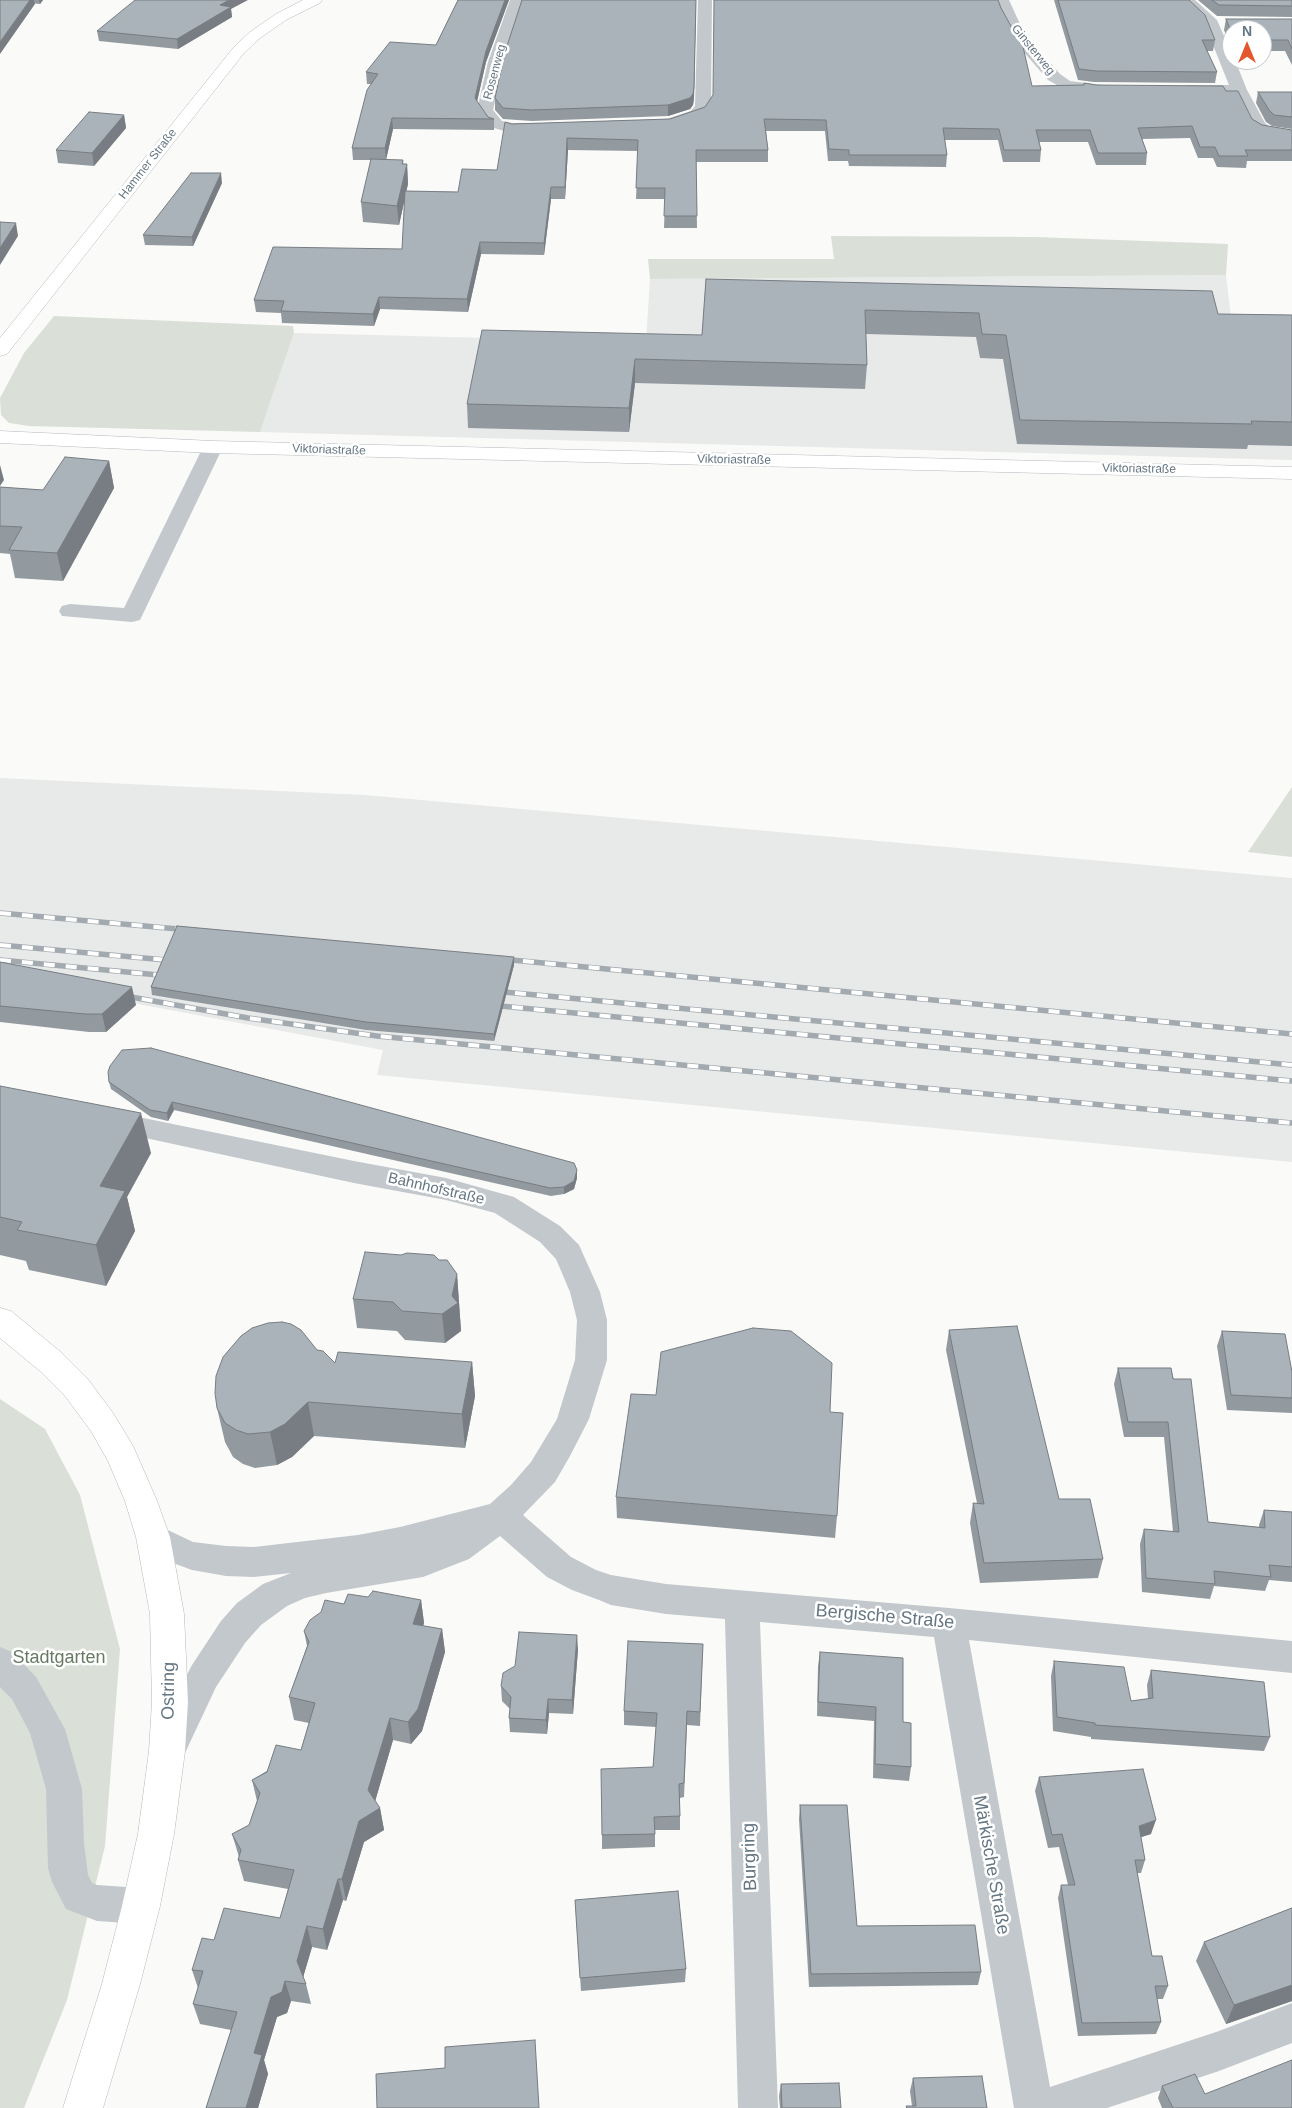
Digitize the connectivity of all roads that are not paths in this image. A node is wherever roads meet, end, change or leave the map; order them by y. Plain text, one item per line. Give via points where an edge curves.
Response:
1 (315, 0) edge
2 (517, 0) edge
3 (705, 0) edge
4 (1002, 0) edge
5 (1186, 0) edge
6 (1212, 23) junction
7 (1222, 23) edge
8 (1123, 90) edge
9 (1171, 90) edge
10 (1239, 90) junction
11 (653, 124) edge
12 (558, 128) edge
13 (1292, 135) edge
14 (0, 350) edge
15 (0, 437) edge
16 (176, 445) junction
17 (213, 447) junction
18 (0, 448) edge
19 (1292, 472) edge
20 (70, 611) dead end
21 (88, 1116) edge
22 (0, 1320) edge
23 (501, 1516) junction
24 (153, 1537) junction
25 (742, 1605) junction
26 (949, 1623) junction
27 (1292, 1657) edge
28 (0, 1663) edge
29 (167, 1751) junction
30 (141, 1906) junction
31 (1292, 2022) edge
32 (82, 2108) edge
33 (758, 2108) edge
34 (1034, 2108) edge
35 (1046, 2108) edge

1 - 14 main road, Hammer Straße via 281,17 239,50
2 - 12 street, Rosenweg via 496,62 485,110 496,124 512,128
3 - 11 street via 703,106 697,114 683,120
4 - 8 street, Ginsterweg via 1017,35 1054,77 1079,88
5 - 6 street
6 - 7 street
6 - 10 street
9 - 10 street
10 - 13 street via 1258,126 1266,132
15 - 16 main road, Viktoriastraße
16 - 17 main road, Viktoriastraße
16 - 18 main road, Viktoriastraße
17 - 19 main road, Viktoriastraße
17 - 20 street via 132,615
21 - 23 street, Bahnhofstraße via 446,1189 504,1205 550,1234 568,1253 585,1292 592,1320 591,1360 573,1419 560,1447 543,1472
22 - 24 main road, Ostring via 76,1387 102,1422 122,1456
23 - 24 street, Bahnhofstraße via 367,1548 254,1562 192,1556
23 - 25 street, Bergische Straße via 559,1567 611,1590 666,1600
23 - 29 street, Bahnhofstraße via 457,1549 423,1562 326,1578 276,1595 249,1614 232,1632 204,1676
24 - 29 main road, Ostring via 168,1631 170,1702
25 - 26 street, Bergische Straße
25 - 33 street, Burgring
26 - 27 street, Bergische Straße
26 - 34 street, Märkische Straße
28 - 30 street via 24,1688 47,1728 64,1790 68,1868 79,1896 97,1903
29 - 30 main road, Ostring via 156,1834
30 - 32 main road, Ostring via 121,1984
31 - 35 street via 1219,2051

